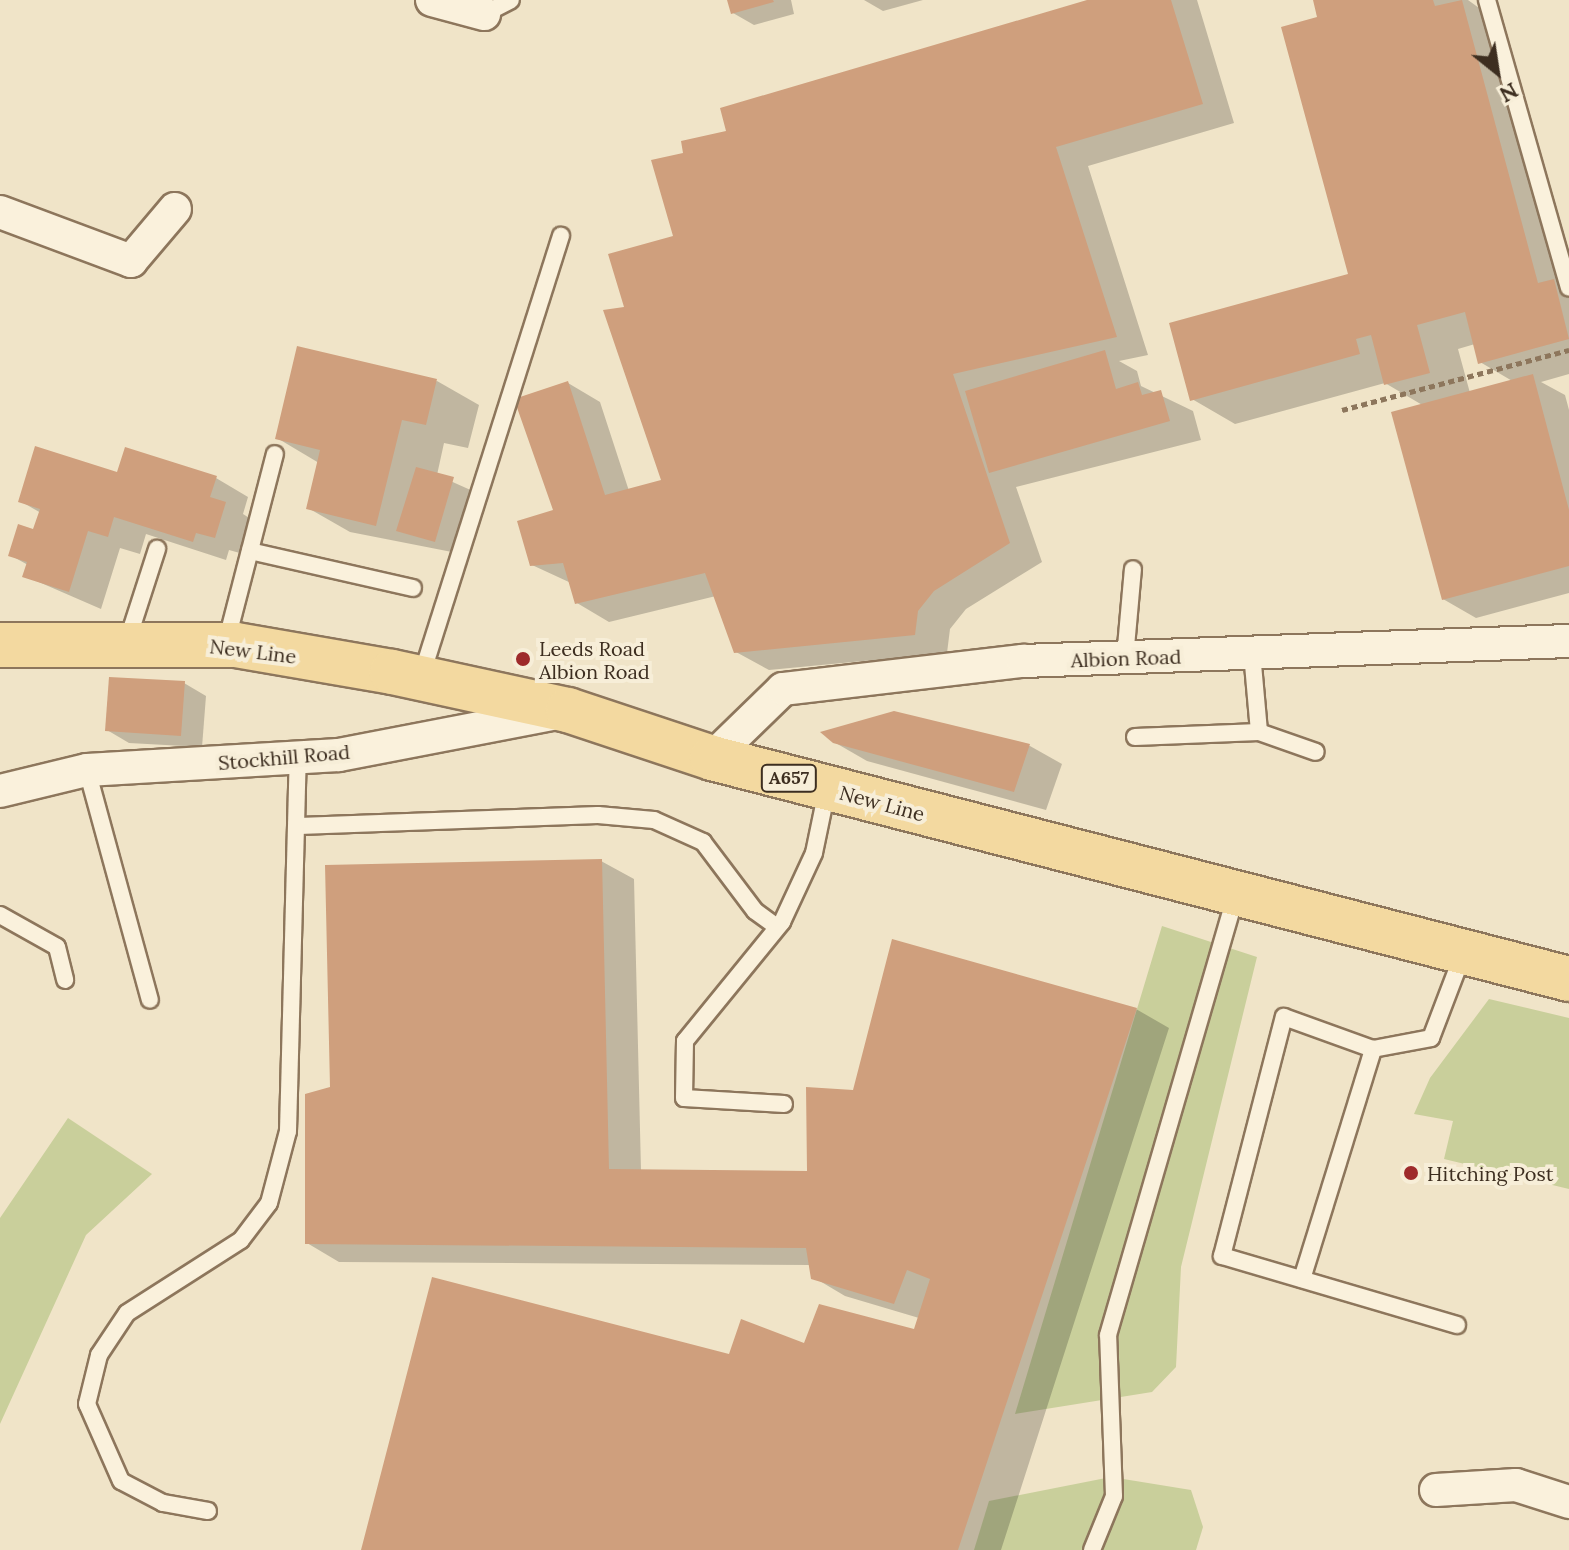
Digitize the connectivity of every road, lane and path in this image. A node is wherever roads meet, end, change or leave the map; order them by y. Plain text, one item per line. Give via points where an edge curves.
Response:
1 (432, 0) edge
2 (1487, 0) edge
3 (498, 7) edge
4 (175, 209) dead end
5 (0, 212) edge
6 (561, 236) dead end
7 (1569, 288) edge
8 (1569, 350) edge
9 (1342, 410) dead end
10 (275, 454) dead end
11 (157, 549) dead end
12 (250, 551) junction
13 (1133, 569) dead end
14 (413, 588) dead end
15 (1569, 641) edge
16 (127, 643) junction
17 (0, 645) edge
18 (225, 645) junction
19 (1252, 653) junction
20 (1125, 658) junction
21 (421, 678) junction
22 (568, 710) junction
23 (1259, 732) junction
24 (1135, 737) dead end
25 (1316, 752) dead end
26 (298, 757) junction
27 (712, 758) junction
28 (87, 770) junction
29 (828, 789) junction
30 (0, 791) edge
31 (299, 826) junction
32 (1235, 897) junction
33 (0, 915) edge
34 (777, 927) junction
35 (1462, 957) junction
36 (1569, 979) edge
37 (65, 980) dead end
38 (150, 1000) dead end
39 (1373, 1049) junction
40 (784, 1104) dead end
41 (1302, 1279) junction
42 (1457, 1325) dead end
43 (1436, 1490) dead end
44 (1569, 1502) edge
45 (208, 1511) dead end
46 (1092, 1550) edge

1 - 3 street
2 - 7 lane
4 - 5 street via 131,261
6 - 21 lane
8 - 9 path
10 - 12 lane
11 - 16 lane
12 - 14 lane
12 - 18 lane
13 - 20 lane
15 - 19 street, Albion Road
16 - 17 main road, New Line / A657
16 - 18 main road, New Line / A657
18 - 21 main road, New Line / A657
19 - 20 street, Albion Road
19 - 23 lane
20 - 27 street, Albion Road via 783,689
21 - 22 main road, New Line / A657
22 - 26 street, Stockhill Road
22 - 27 main road, New Line / A657
23 - 24 lane
23 - 25 lane
26 - 28 street, Stockhill Road
26 - 31 lane
27 - 29 main road, New Line / A657
28 - 30 street, Stockhill Road
28 - 38 lane
29 - 32 main road, New Line / A657
29 - 34 lane via 814,853
31 - 34 lane via 654,820 703,842 755,911
31 - 45 lane via 288,1131 269,1203 241,1240 127,1313 99,1355 87,1404 121,1481 163,1503
32 - 35 main road, New Line / A657
32 - 46 lane via 1108,1335 1114,1496
33 - 37 lane via 57,947
34 - 40 lane via 685,1041 684,1098
35 - 36 main road, New Line / A657
35 - 39 lane via 1431,1038
39 - 41 lane
39 - 41 lane via 1284,1017 1222,1256
41 - 42 lane
43 - 44 street via 1516,1485

